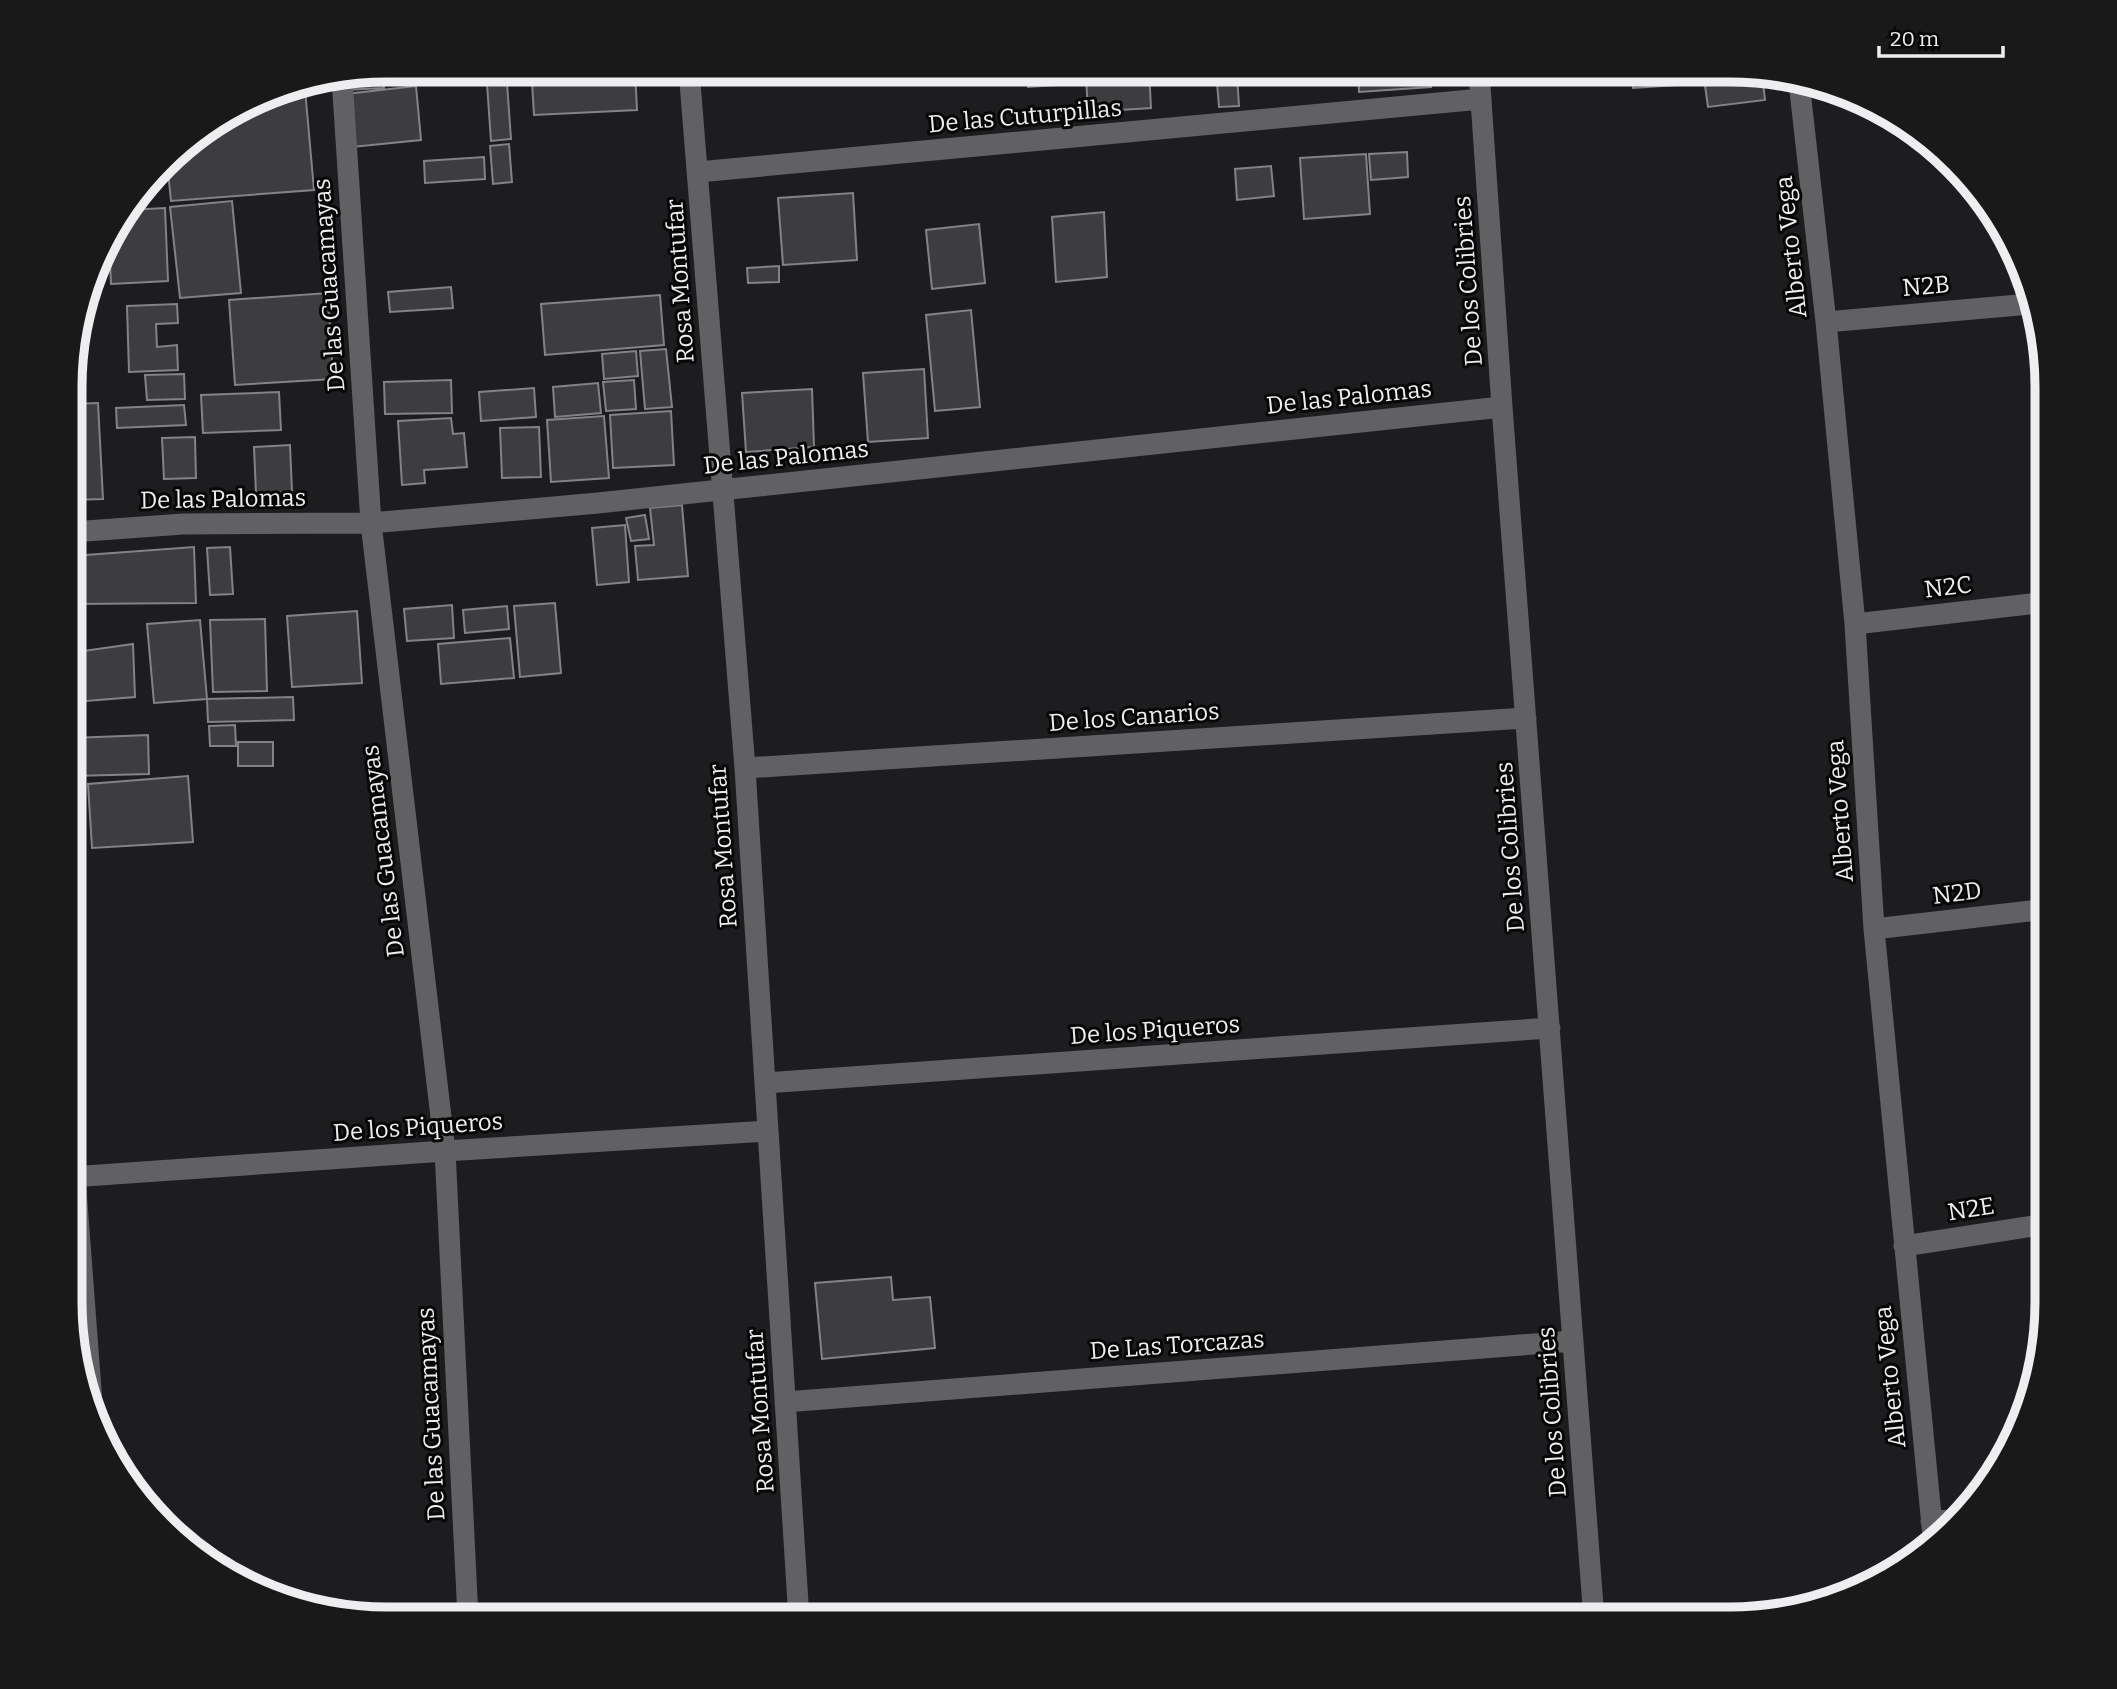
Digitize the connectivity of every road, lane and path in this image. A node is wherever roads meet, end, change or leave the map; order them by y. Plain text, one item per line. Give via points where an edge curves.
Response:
1 (690, 82) edge
2 (1480, 82) edge
3 (343, 86) edge
4 (1800, 91) edge
5 (1481, 99) junction
6 (698, 172) junction
7 (2023, 305) edge
8 (1826, 322) junction
9 (1502, 407) junction
10 (722, 490) junction
11 (371, 523) junction
12 (82, 531) edge
13 (2035, 603) edge
14 (1855, 624) junction
15 (1526, 718) junction
16 (744, 768) junction
17 (2035, 910) edge
18 (1874, 929) junction
19 (1550, 1028) junction
20 (765, 1083) junction
21 (768, 1131) junction
22 (445, 1151) junction
23 (82, 1176) edge
24 (2035, 1226) edge
25 (1904, 1246) junction
26 (82, 1284) edge
27 (1573, 1341) junction
28 (89, 1364) edge
29 (785, 1402) junction
30 (1932, 1529) edge
31 (467, 1607) edge
32 (798, 1607) edge
33 (1593, 1607) edge

1 - 6 street, Rosa Montufar
2 - 5 street, De los Colibries
3 - 11 street, De las Guacamayas
4 - 8 street, Alberto Vega
5 - 6 street, De las Cuturpillas
5 - 9 street, De los Colibries
6 - 10 street, Rosa Montufar
7 - 8 street, N2B
8 - 14 street, Alberto Vega
9 - 10 street, De las Palomas
9 - 15 street, De los Colibries
10 - 11 street, De las Palomas
10 - 16 street, Rosa Montufar
11 - 12 street, De las Palomas via 183,524
11 - 22 street, De las Guacamayas
13 - 14 street, N2C
14 - 18 street, Alberto Vega
15 - 16 street, De los Canarios
15 - 19 street, De los Colibries
16 - 20 street, Rosa Montufar
17 - 18 street, N2D
18 - 25 street, Alberto Vega
19 - 20 street, De los Piqueros
19 - 27 street, De los Colibries
20 - 21 street, Rosa Montufar
21 - 22 street, De los Piqueros
21 - 29 street, Rosa Montufar
22 - 23 street, De los Piqueros
22 - 31 street, De las Guacamayas
24 - 25 street, N2E
25 - 30 street, Alberto Vega
26 - 28 street
27 - 29 street, De Las Torcazas
27 - 33 street, De los Colibries
29 - 32 street, Rosa Montufar

